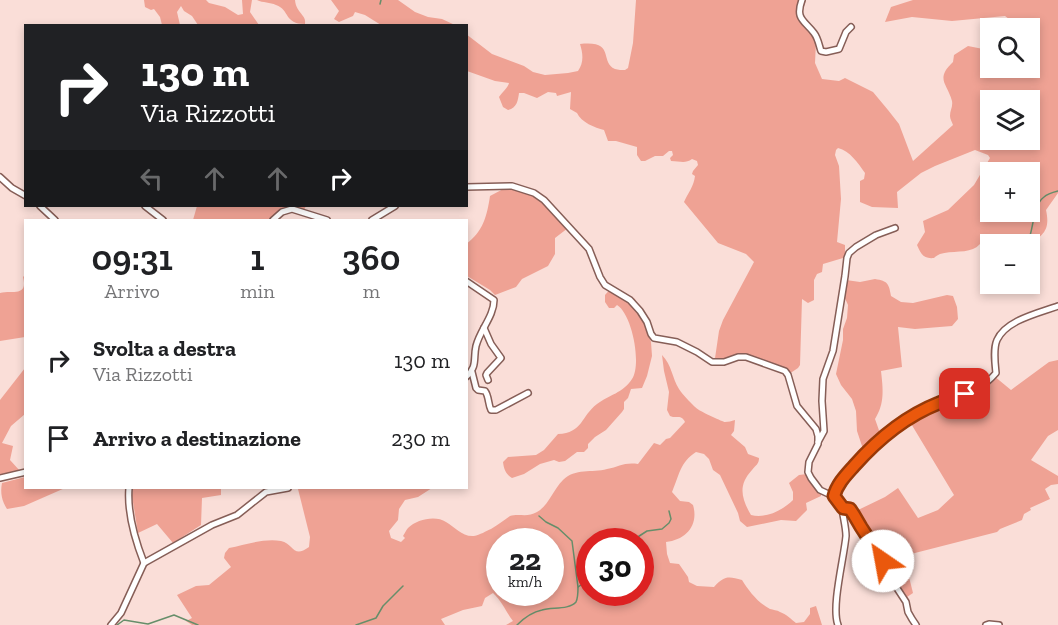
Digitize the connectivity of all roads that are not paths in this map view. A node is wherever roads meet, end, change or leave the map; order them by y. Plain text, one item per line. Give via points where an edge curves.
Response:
1 (802, 0) edge
2 (851, 27) dead end
3 (0, 177) edge
4 (468, 187) edge
5 (24, 193) edge
6 (41, 207) edge
7 (146, 207) edge
8 (393, 207) edge
9 (54, 219) edge
10 (162, 219) edge
11 (274, 219) edge
12 (324, 219) edge
13 (374, 219) edge
14 (895, 228) dead end
15 (468, 282) edge
16 (1058, 306) edge
17 (484, 328) junction
18 (472, 372) junction
19 (468, 375) edge
20 (488, 380) dead end
21 (528, 393) dead end
22 (818, 444) junction
23 (24, 472) edge
24 (0, 478) edge
25 (129, 489) edge
26 (282, 489) edge
27 (834, 496) junction
28 (843, 508) junction
29 (144, 563) junction
30 (111, 625) edge
31 (838, 625) edge
32 (916, 625) edge
33 (986, 625) edge
34 (999, 625) edge

1 - 2 street via 801,19 815,34 821,51 839,49
3 - 5 street
4 - 22 street via 512,186 544,200 589,249 605,285 640,310 654,338 677,342 712,362 746,357 785,371 797,406 816,429
6 - 9 street
7 - 10 street
8 - 13 street
11 - 12 street via 292,209
14 - 22 street via 856,247 847,258 833,351 823,379 824,431
15 - 17 street via 494,300
16 - 27 street via 1006,328 996,340 996,373 987,383 916,414 885,435 846,474
17 - 18 street
17 - 20 street via 501,358 487,373
18 - 19 street
18 - 21 street via 476,388 485,391 491,410
22 - 27 street via 808,472 820,490
23 - 24 street
25 - 29 street via 132,526
26 - 29 street via 266,492 237,515
27 - 28 street
28 - 31 street via 846,533 837,596
28 - 32 street via 850,509 883,561
29 - 30 street via 121,613
33 - 34 street

